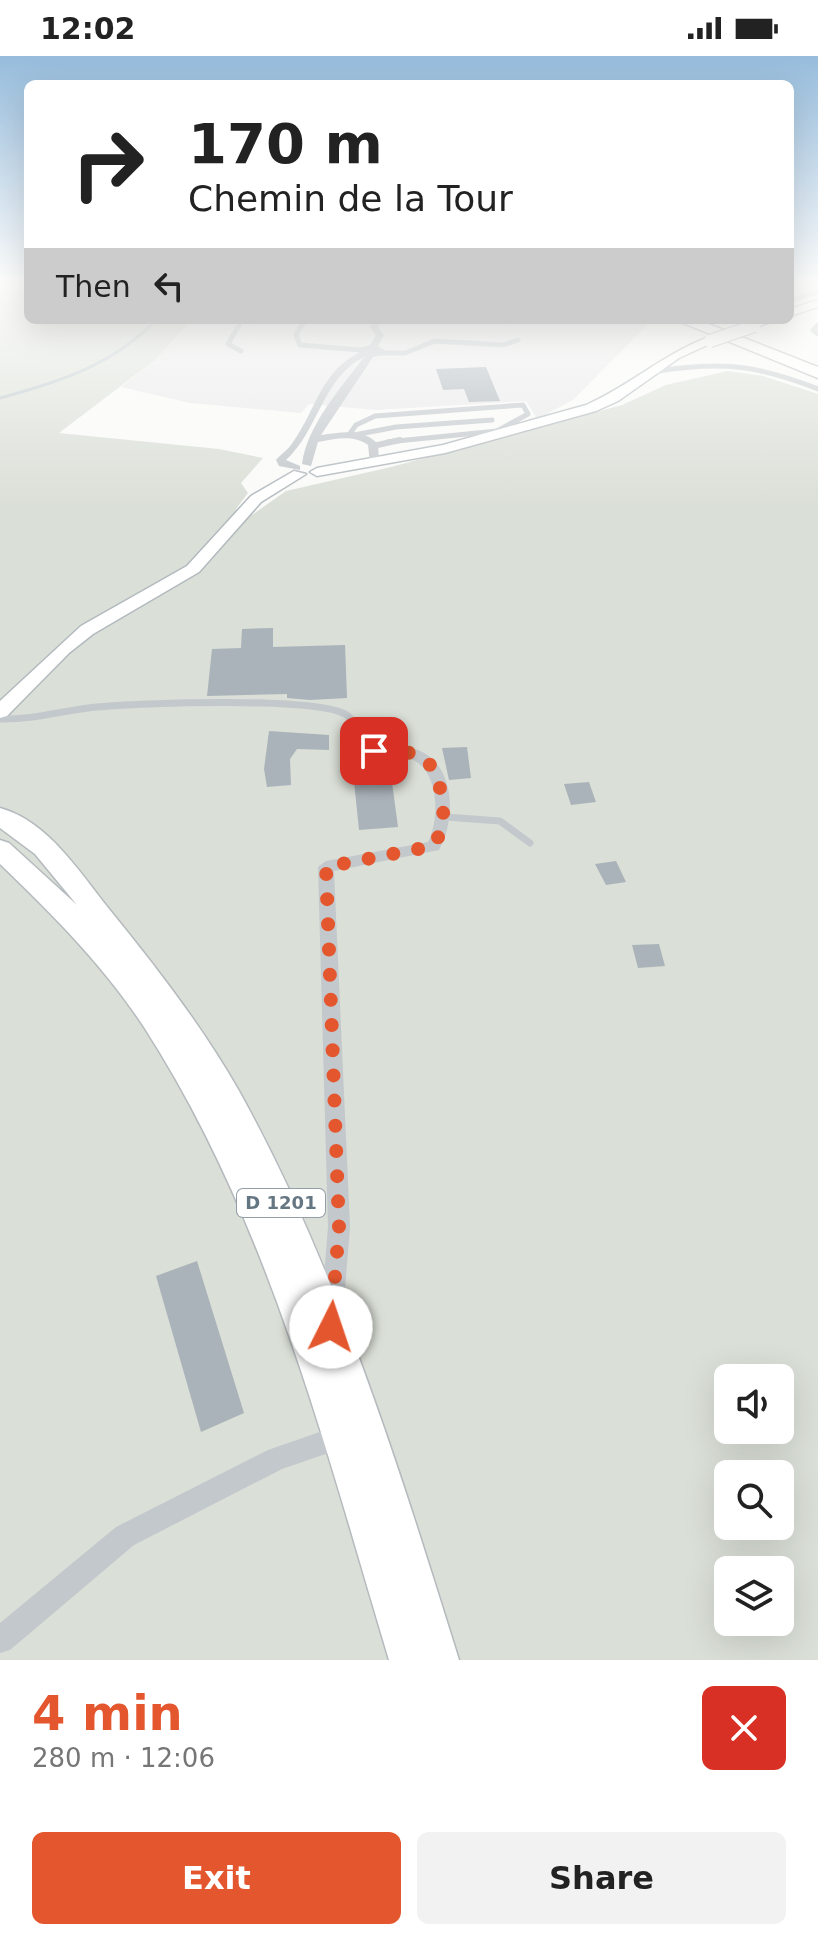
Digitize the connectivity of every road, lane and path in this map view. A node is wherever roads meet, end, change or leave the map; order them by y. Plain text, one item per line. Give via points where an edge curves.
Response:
1 (360, 357) edge
2 (367, 357) edge
3 (672, 357) edge
4 (777, 357) edge
5 (648, 373) junction
6 (818, 373) edge
7 (818, 389) edge
8 (492, 420) dead end
9 (352, 435) junction
10 (314, 439) junction
11 (378, 456) junction
12 (307, 469) junction
13 (0, 712) edge
14 (0, 719) edge
15 (374, 751) joint
16 (0, 806) edge
17 (0, 816) edge
18 (445, 817) junction
19 (0, 840) edge
20 (530, 843) dead end
21 (0, 849) edge
22 (40, 863) junction
23 (331, 1327) junction
24 (340, 1437) junction
25 (0, 1640) edge
26 (411, 1660) edge
27 (437, 1660) edge

1 - 12 street via 344,365 306,420 299,443 281,460
2 - 10 street
3 - 5 street, bridge
4 - 6 highway
5 - 7 lane via 736,362
5 - 11 street via 591,408 445,449
8 - 9 lane
9 - 10 street
9 - 11 street via 370,440
9 - 11 lane via 356,425 375,416 523,405 528,414 520,422 474,435
10 - 12 street via 306,455
11 - 12 street
12 - 13 street via 256,499 193,569 87,630
14 - 15 lane via 177,702 314,707 347,715
15 - 18 street via 413,753 428,762
16 - 22 street
17 - 22 main road, D 1201
18 - 20 lane via 500,821
18 - 23 street via 433,846 326,867 339,1227
19 - 22 main road
21 - 22 main road, D 1201
22 - 23 main road, D 1201 via 149,976 238,1115 281,1203
22 - 24 main road, D 1201 via 138,993 227,1141 305,1326
23 - 27 main road, D 1201
24 - 25 street via 277,1459 125,1536
24 - 26 main road, D 1201

